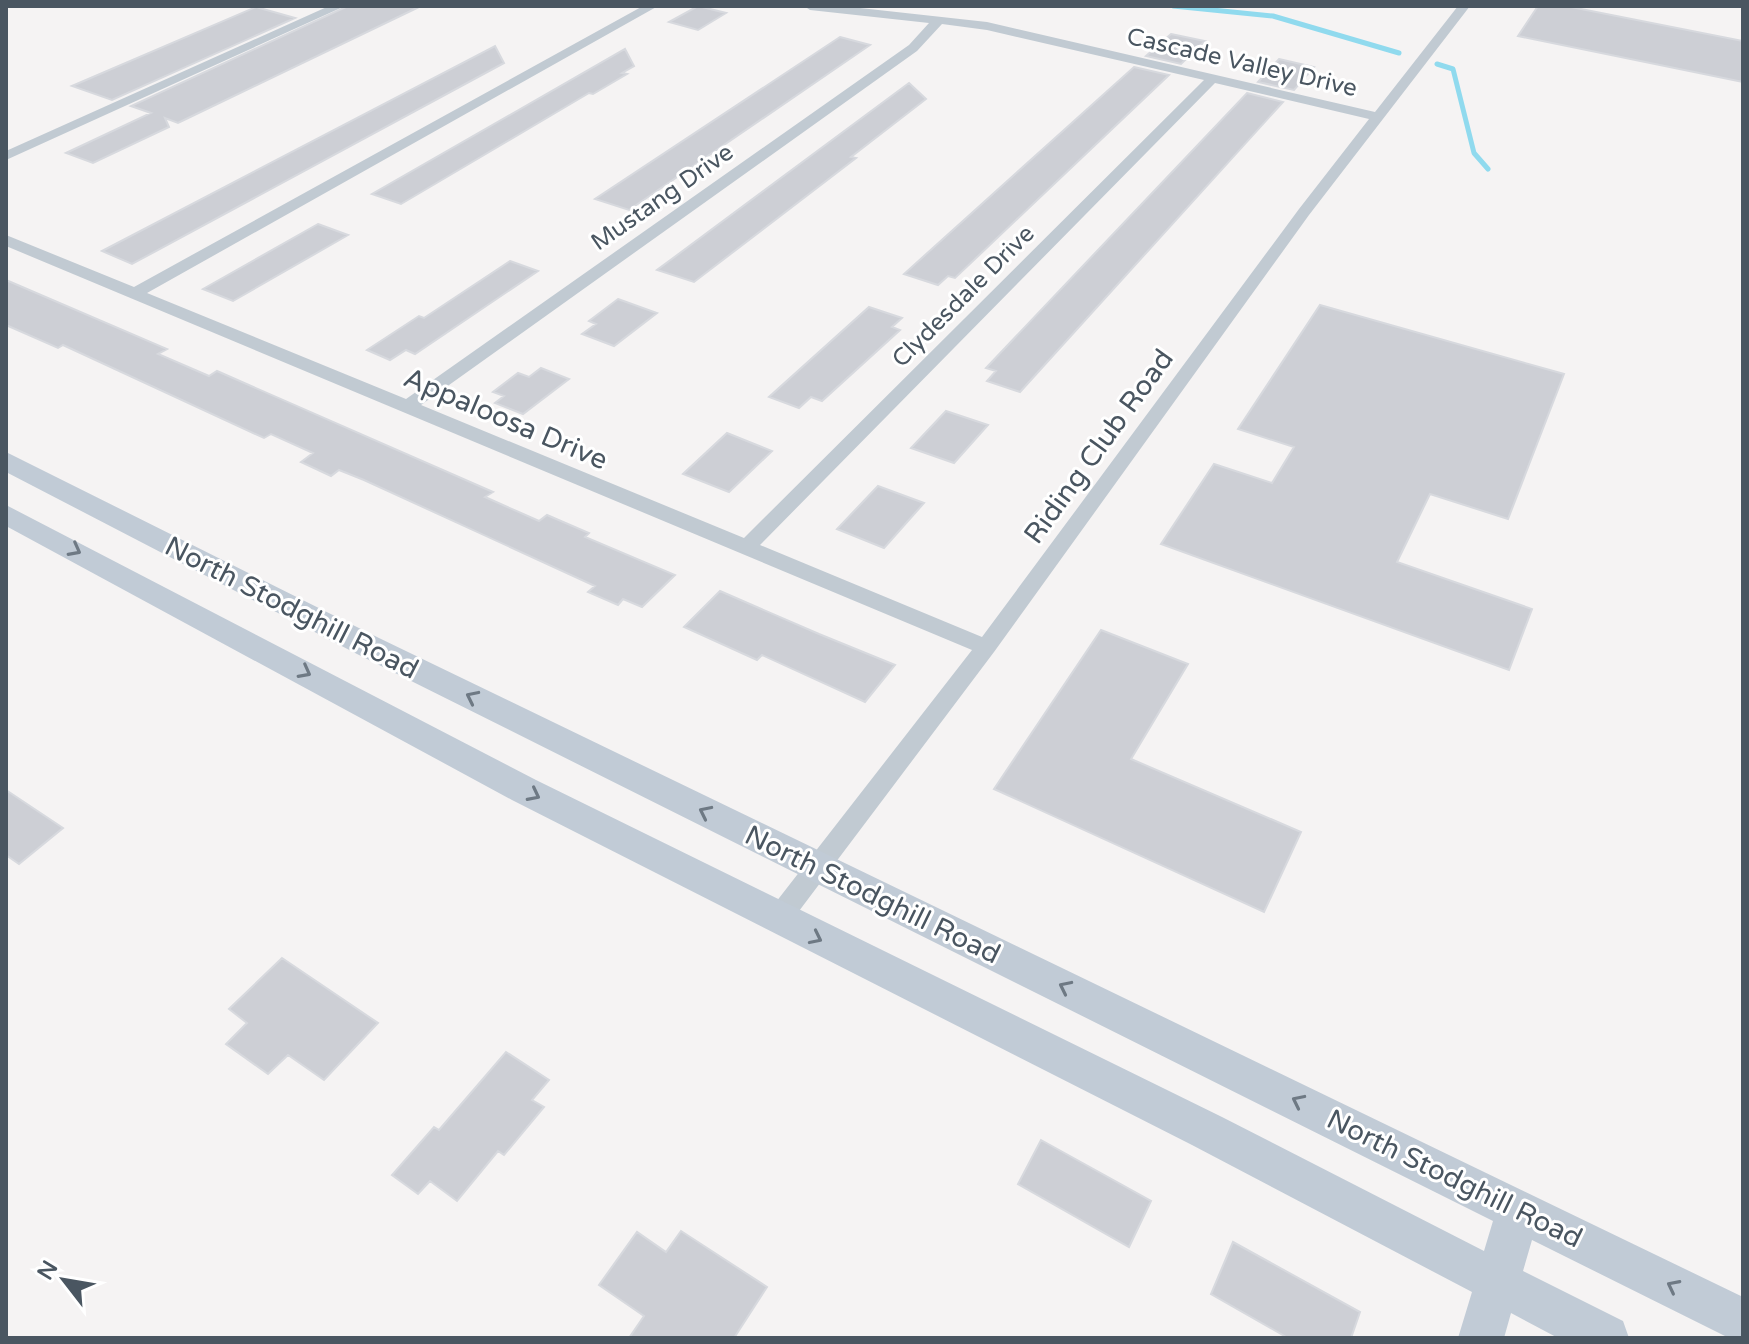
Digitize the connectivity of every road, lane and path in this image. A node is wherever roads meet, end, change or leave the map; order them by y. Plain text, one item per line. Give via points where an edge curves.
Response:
1 (339, 6) edge
2 (652, 6) edge
3 (810, 6) edge
4 (1464, 6) edge
5 (940, 19) junction
6 (1213, 78) junction
7 (1379, 117) junction
8 (6, 156) edge
9 (6, 240) edge
10 (133, 294) junction
11 (407, 407) junction
12 (6, 461) edge
13 (6, 514) edge
14 (746, 548) junction
15 (986, 647) junction
16 (818, 867) junction
17 (778, 919) junction
18 (1519, 1209) junction
19 (1497, 1282) junction
20 (1743, 1321) edge
21 (1481, 1338) edge
22 (1606, 1338) edge

1 - 8 street
2 - 10 street
3 - 5 street, Cascade Valley Drive
4 - 7 street, Riding Club Road
5 - 6 street, Cascade Valley Drive via 1026,33
5 - 11 street, Mustang Drive via 913,48
6 - 7 street, Cascade Valley Drive
6 - 14 street, Clydesdale Drive
7 - 15 street, Riding Club Road
9 - 10 street, Appaloosa Drive
10 - 11 street, Appaloosa Drive
11 - 14 street, Appaloosa Drive
16 -> 12 main road, North Stodghill Road
13 -> 17 main road, North Stodghill Road
14 - 15 street, Appaloosa Drive
15 - 16 street, Riding Club Road
16 - 17 street, Riding Club Road
18 -> 16 main road, North Stodghill Road
17 -> 19 main road, North Stodghill Road via 1207,1131
18 - 19 main road
20 -> 18 main road, North Stodghill Road
19 - 21 main road
19 - 22 main road, North Stodghill Road

